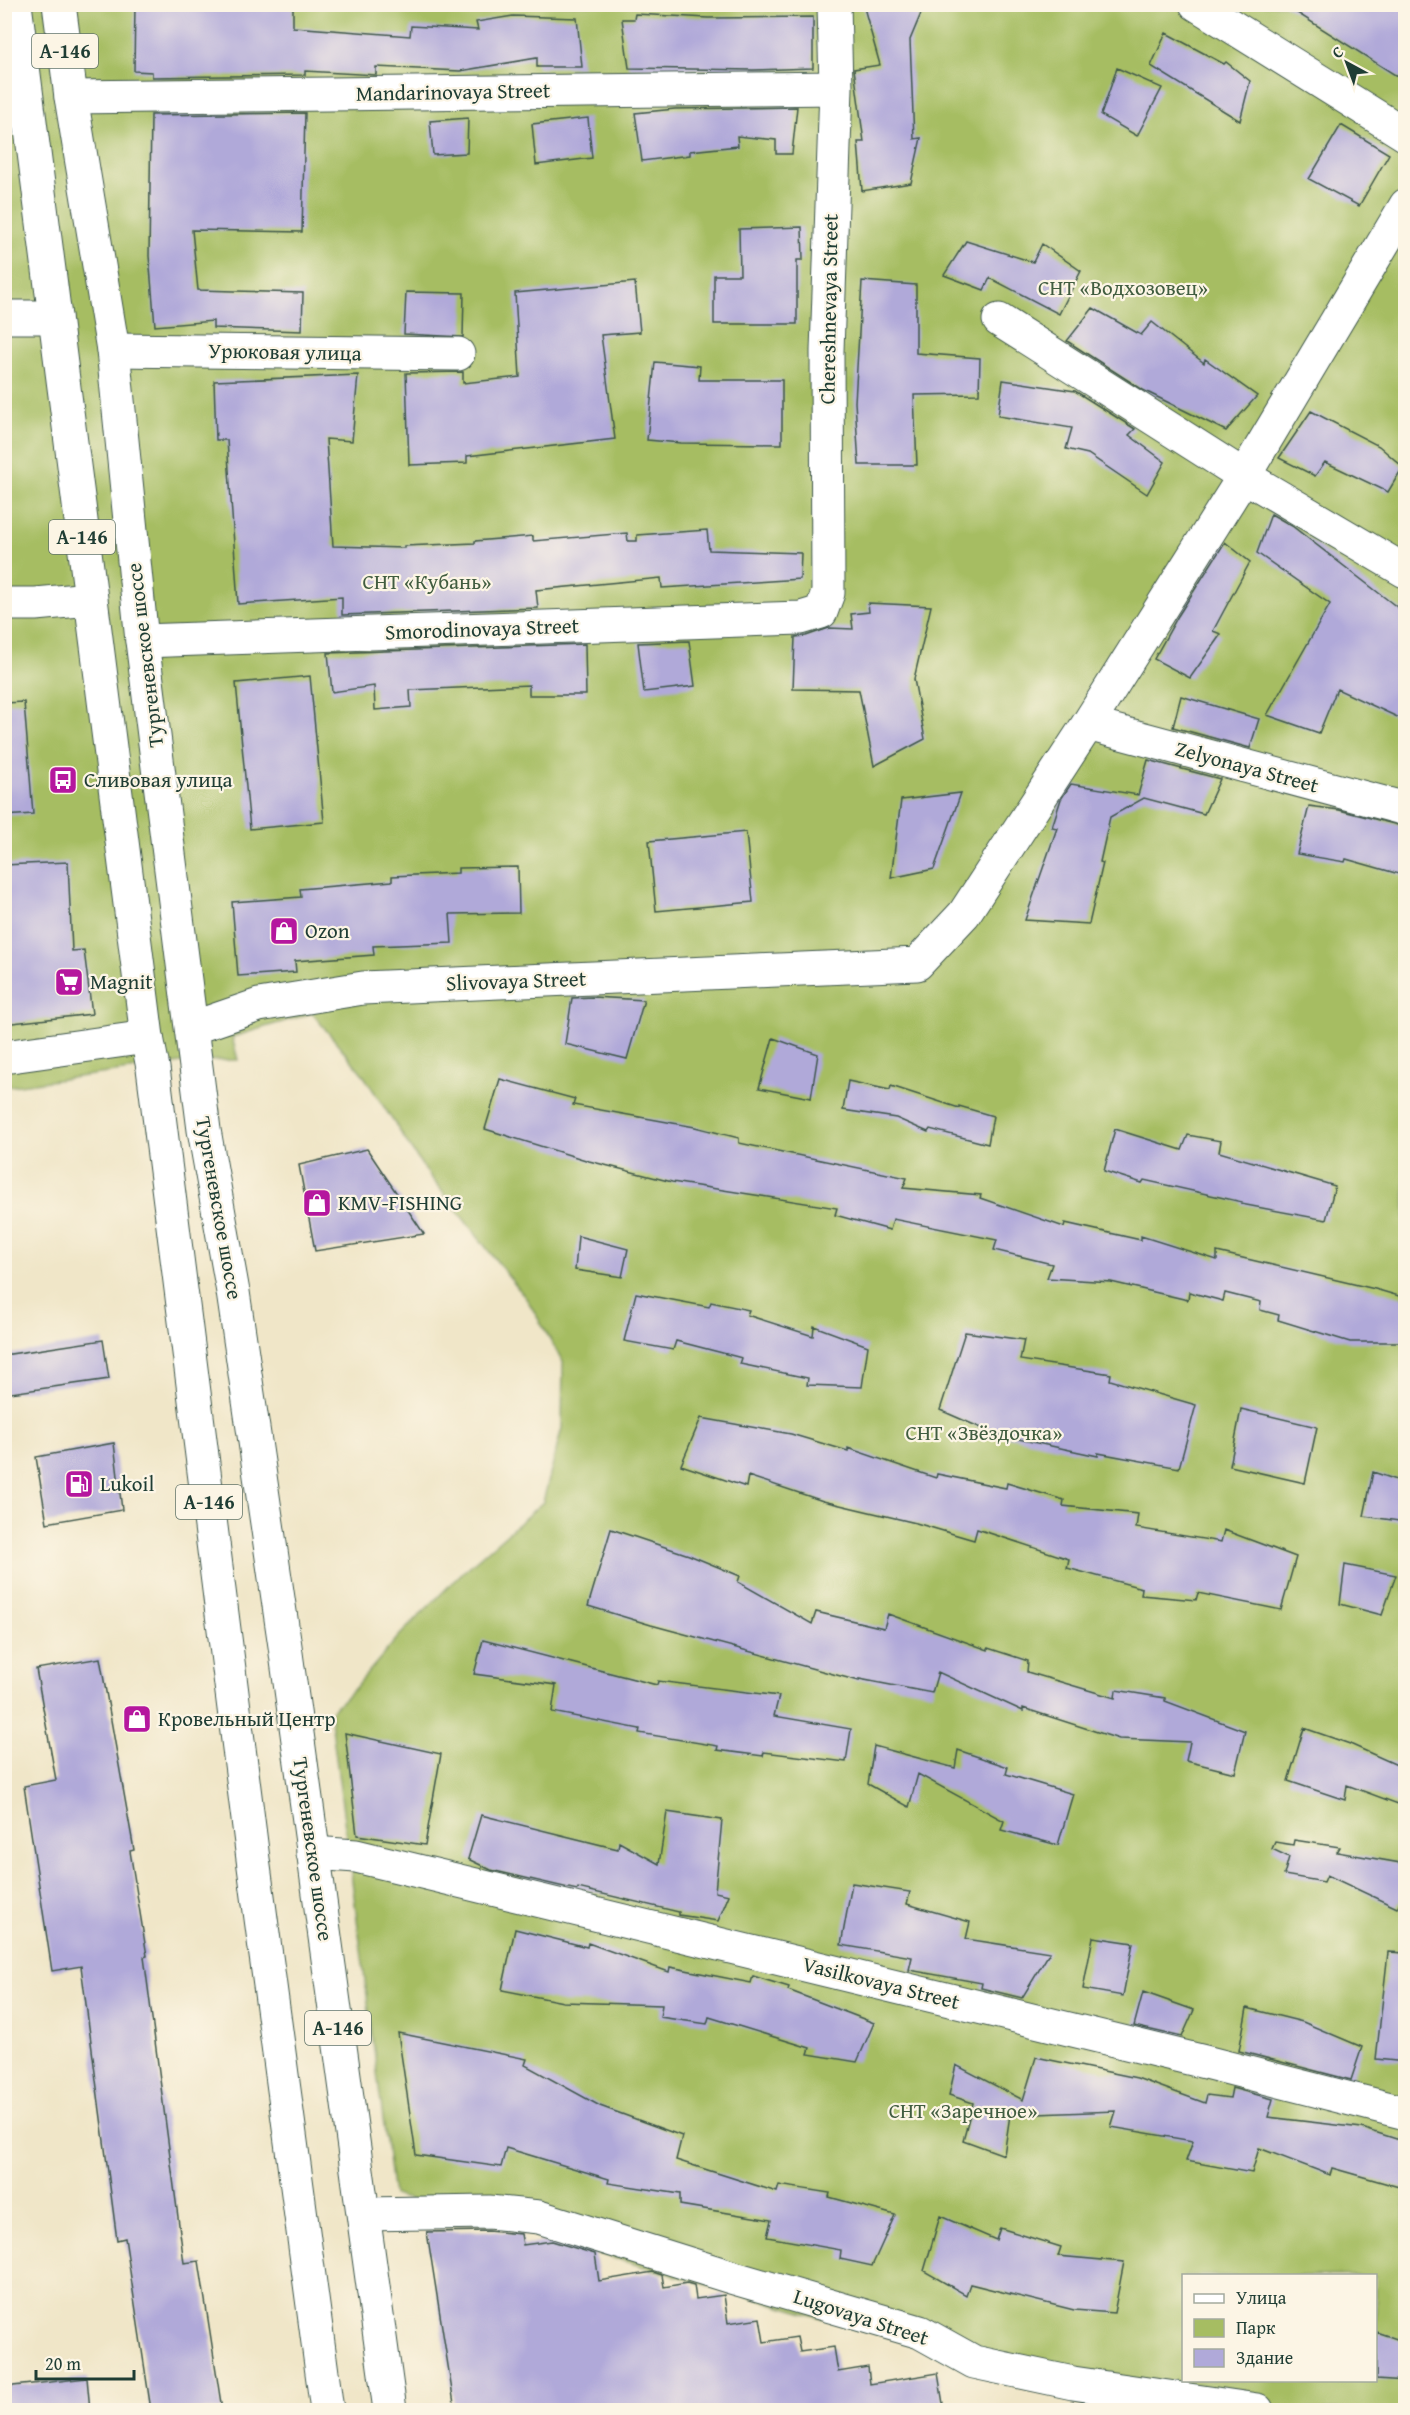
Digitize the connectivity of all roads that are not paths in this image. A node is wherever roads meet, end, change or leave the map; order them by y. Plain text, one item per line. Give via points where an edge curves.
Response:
1 (15, 4) edge
2 (58, 4) edge
3 (834, 4) edge
4 (1196, 4) edge
5 (14, 77) edge
6 (836, 88) junction
7 (70, 97) junction
8 (1406, 135) edge
9 (1406, 205) edge
10 (4, 317) edge
11 (56, 317) junction
12 (999, 321) dead end
13 (113, 351) junction
14 (458, 354) dead end
15 (1244, 476) junction
16 (1405, 571) edge
17 (90, 599) junction
18 (4, 604) edge
19 (821, 612) joint
20 (142, 641) junction
21 (1088, 724) junction
22 (1406, 809) edge
23 (192, 1028) junction
24 (147, 1037) junction
25 (4, 1057) edge
26 (313, 1853) junction
27 (1406, 2113) edge
28 (364, 2214) junction
29 (327, 2410) edge
30 (390, 2410) edge
31 (1257, 2410) edge

1 - 5 main road, Тургеневское шоссе / А-146
2 - 7 main road, Тургеневское шоссе / А-146
3 - 6 main road, Chereshnevaya Street
4 - 8 main road
5 - 11 main road, Тургеневское шоссе / А-146
6 - 7 main road, Mandarinovaya Street
6 - 19 main road, Chereshnevaya Street via 826,351 828,593
7 - 13 main road, Тургеневское шоссе / А-146
9 - 15 main road
10 - 11 main road
11 - 17 main road, Тургеневское шоссе / А-146
12 - 15 main road
13 - 14 main road, Урюковая улица
13 - 20 main road, Тургеневское шоссе / А-146
15 - 16 main road
15 - 21 main road
17 - 18 main road
17 - 24 main road, Тургеневское шоссе / А-146
19 - 20 main road, Smorodinovaya Street via 801,618
20 - 23 main road, Тургеневское шоссе / А-146
21 - 22 main road, Zelyonaya Street
21 - 23 main road, Slivovaya Street via 964,914 917,964 363,988 259,1005
23 - 26 main road, Тургеневское шоссе / А-146
24 - 25 main road
24 - 29 main road, Тургеневское шоссе / А-146
26 - 27 main road, Vasilkovaya Street via 356,1856
26 - 28 main road, Тургеневское шоссе / А-146
28 - 30 main road, Тургеневское шоссе / А-146
28 - 31 main road, Lugovaya Street via 489,2212 539,2217 920,2332 974,2362 1073,2383

